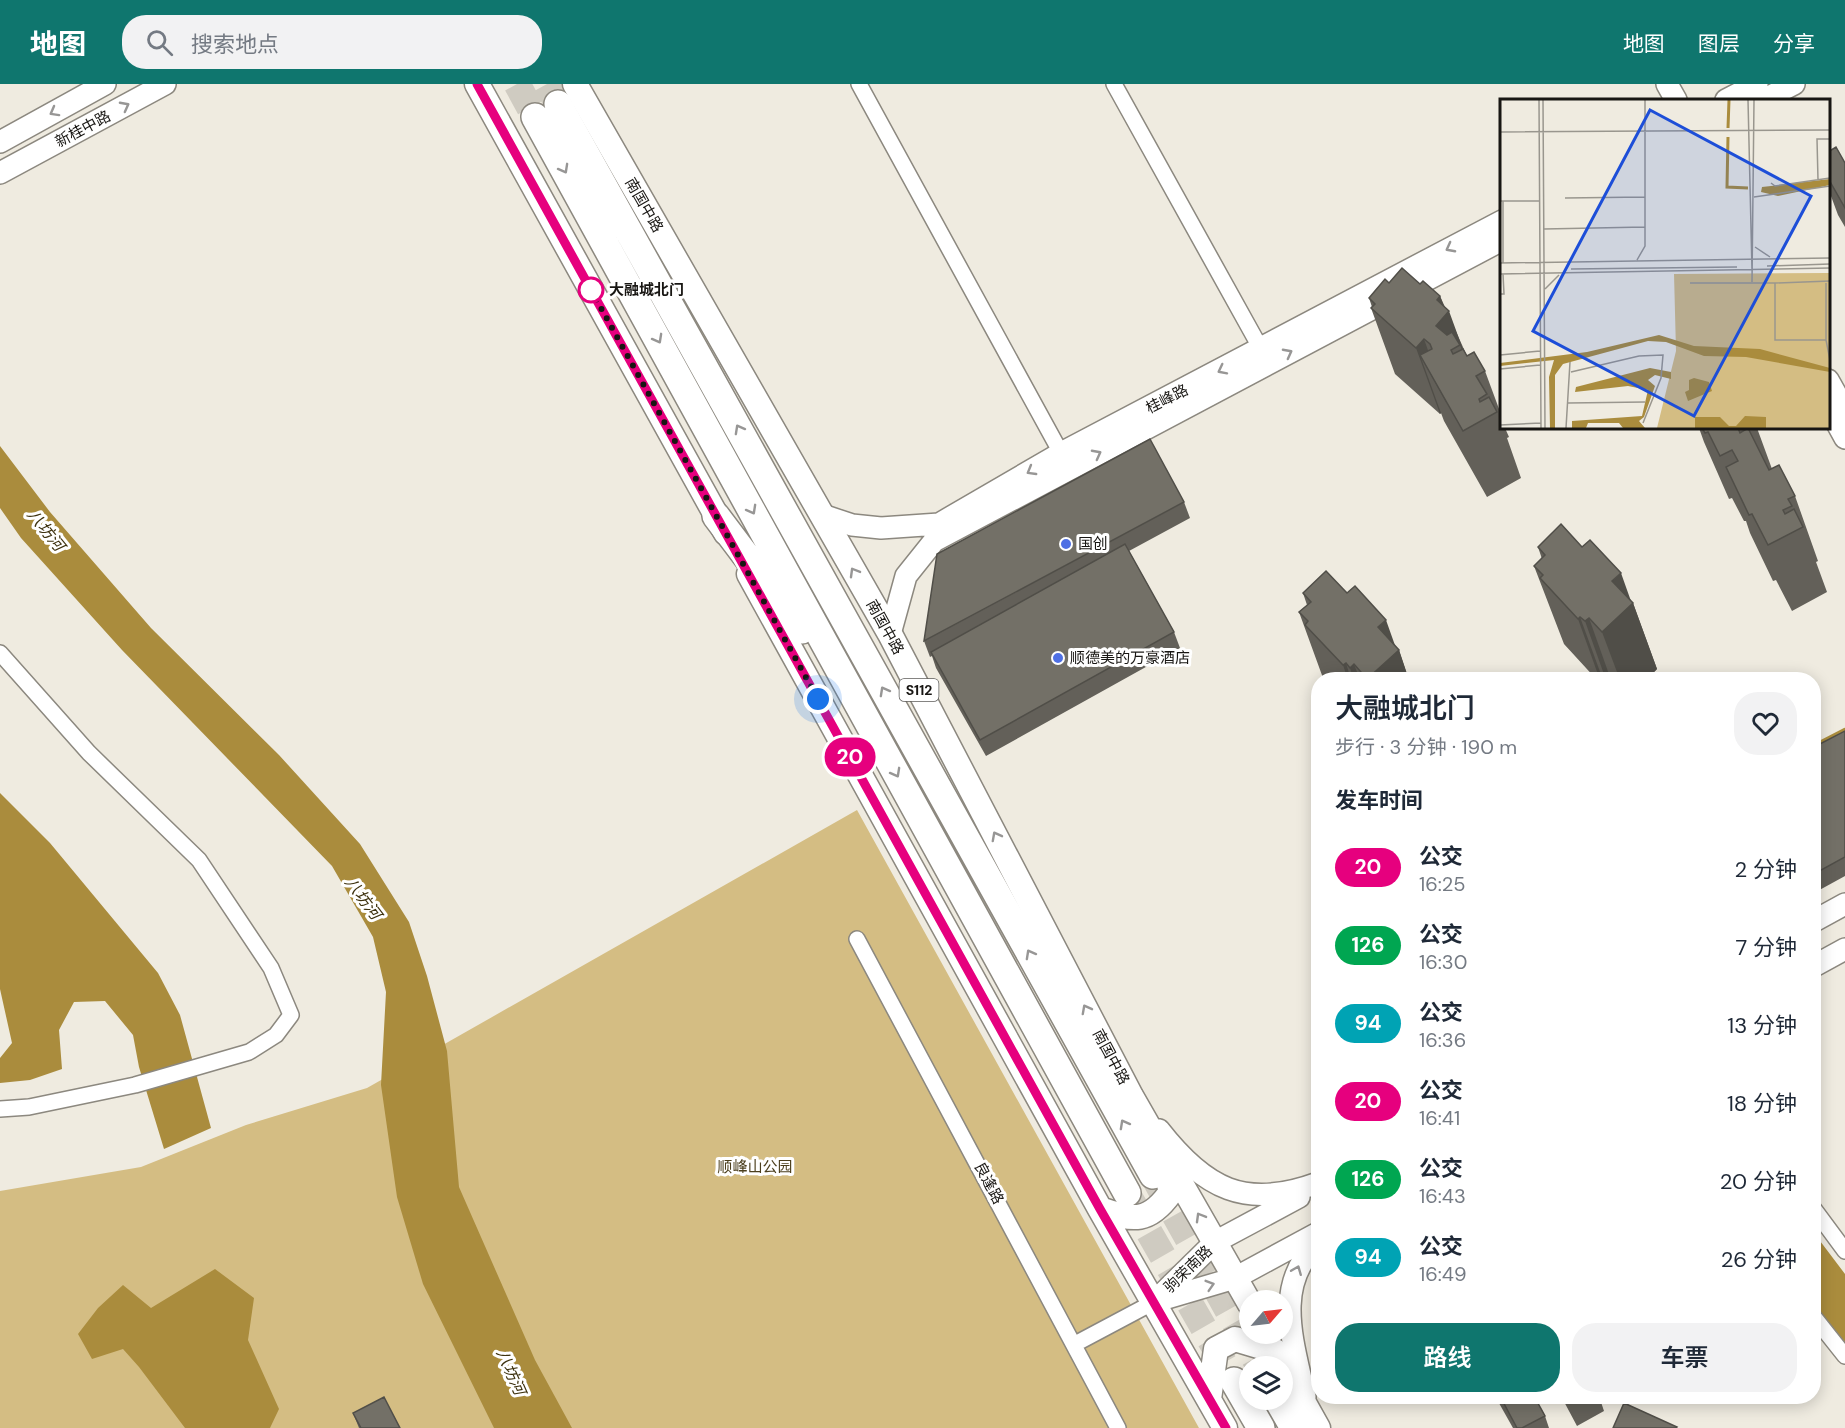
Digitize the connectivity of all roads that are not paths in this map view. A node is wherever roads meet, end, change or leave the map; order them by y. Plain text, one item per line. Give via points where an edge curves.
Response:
1 (105, 84) edge
2 (165, 84) edge
3 (477, 84) edge
4 (859, 84) edge
5 (1114, 84) edge
6 (1656, 84) edge
7 (1667, 84) edge
8 (1757, 84) edge
9 (1794, 84) edge
10 (567, 94) edge
11 (1664, 99) edge
12 (1675, 99) edge
13 (1728, 99) edge
14 (1765, 99) edge
15 (535, 117) tunnel mouth
16 (0, 142) edge
17 (0, 173) edge
18 (1500, 222) edge
19 (1500, 241) edge
20 (1261, 349) junction
21 (1830, 384) edge
22 (1845, 410) edge
23 (1830, 411) edge
24 (1845, 438) edge
25 (1061, 453) junction
26 (822, 515) junction
27 (716, 516) junction
28 (890, 634) junction
29 (0, 653) edge
30 (861, 708) junction
31 (1845, 904) edge
32 (1821, 917) edge
33 (857, 939) dead end
34 (1845, 949) edge
35 (1821, 962) edge
36 (1131, 1096) junction
37 (0, 1109) edge
38 (1157, 1142) junction
39 (1153, 1175) tunnel mouth
40 (1311, 1187) edge
41 (1311, 1189) edge
42 (1127, 1193) tunnel mouth
43 (1100, 1209) junction
44 (1821, 1218) edge
45 (1311, 1237) edge
46 (1215, 1242) junction
47 (1311, 1250) edge
48 (1845, 1251) edge
49 (1235, 1278) junction
50 (1242, 1290) edge
51 (1154, 1302) junction
52 (1821, 1326) edge
53 (1075, 1344) junction
54 (1272, 1356) edge
55 (1845, 1356) edge
56 (1234, 1381) tunnel mouth
57 (1293, 1391) edge
58 (1209, 1399) junction
59 (1291, 1410) edge
60 (1306, 1422) edge
61 (1118, 1428) edge
62 (1226, 1428) edge
63 (1261, 1428) edge

1 -> 16 street, 新桂中路
17 -> 2 street, 新桂中路
3 - 27 main road
4 - 25 street
5 - 20 street
6 - 11 street
7 - 12 street
8 - 13 street
9 - 14 street
10 - 26 main road, 南国中路 / S112
39 -> 10 highway, 南国中路 / S112
15 -> 30 highway
18 -> 20 street, 桂峰路
28 -> 19 street via 906,576 934,541
20 -> 25 street, 桂峰路
21 - 22 street
23 - 24 street
25 -> 26 street, 桂峰路 via 939,524 881,528 852,525
28 -> 26 main road, 南国中路 / S112
27 - 30 highway
27 - 43 main road
36 -> 28 main road, 南国中路 / S112
29 - 37 street via 89,753 199,860 271,968 291,1014 276,1035 249,1052 135,1085 29,1107
30 -> 42 highway
31 - 32 street
33 - 53 street, 良逢路
34 - 35 street
36 - 38 main road, 南国中路 / S112
36 - 40 street via 1190,1166 1226,1188 1268,1197
38 - 43 main road via 1172,1192 1159,1210 1131,1220
46 -> 38 main road, 南国中路 / S112
41 - 46 street, 驹荣南路
43 - 51 main road
44 - 48 street
45 - 49 street, 驹荣南路
46 - 49 main road, 南国中路 / S112
46 - 51 street, 驹荣南路
60 -> 47 street via 1292,1339 1291,1302 1294,1278
49 - 50 main road, 南国中路 / S112
51 -> 49 street, 驹荣南路
51 - 53 street
51 - 58 main road
52 - 55 street
53 - 61 street, 良逢路
54 - 58 main road via 1265,1348 1235,1339 1216,1349
56 - 63 highway
57 - 60 main road
58 - 62 main road
59 - 60 highway

